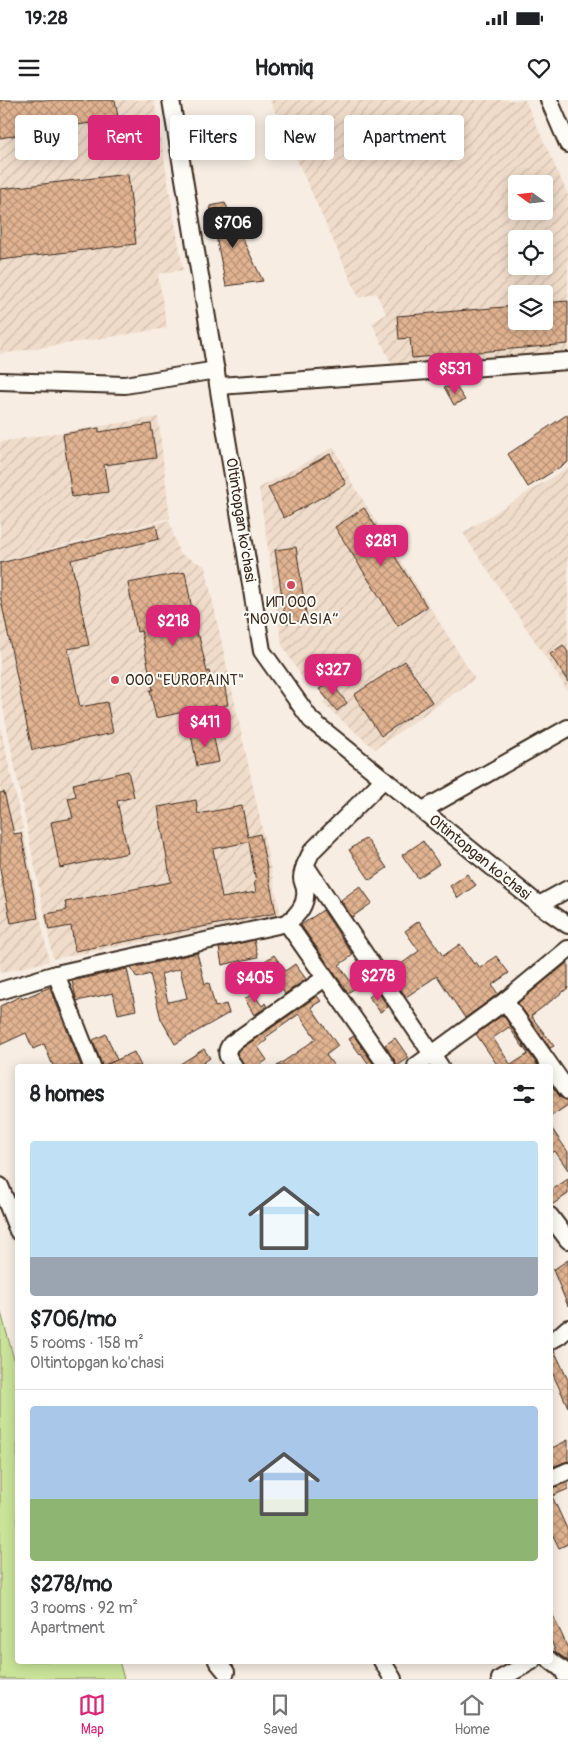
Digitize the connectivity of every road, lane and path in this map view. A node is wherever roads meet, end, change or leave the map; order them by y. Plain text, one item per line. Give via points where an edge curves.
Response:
1 (171, 100) edge
2 (549, 100) edge
3 (568, 144) edge
4 (568, 361) edge
5 (217, 378) junction
6 (0, 381) edge
7 (568, 728) edge
8 (384, 779) junction
9 (423, 810) junction
10 (305, 865) junction
11 (568, 889) edge
12 (539, 905) junction
13 (287, 924) junction
14 (568, 925) edge
15 (568, 949) edge
16 (56, 974) junction
17 (325, 978) junction
18 (0, 992) edge
19 (505, 1001) junction
20 (436, 1060) edge
21 (91, 1064) edge
22 (233, 1064) edge
23 (386, 1064) edge
24 (423, 1064) edge
25 (549, 1064) edge
26 (553, 1070) edge
27 (568, 1091) edge
28 (0, 1186) edge
29 (553, 1220) edge
30 (15, 1224) edge
31 (568, 1240) edge
32 (568, 1328) edge
33 (553, 1339) edge
34 (568, 1471) edge
35 (553, 1478) edge
36 (553, 1662) edge
37 (384, 1664) edge
38 (527, 1664) edge
39 (393, 1679) edge
40 (500, 1679) edge
41 (567, 1679) edge

1 - 5 street, Oltintopgan ko'chasi
2 - 3 street
4 - 5 street
5 - 6 street via 124,385
5 - 8 street, Oltintopgan ko'chasi via 262,651 311,720
7 - 9 street
8 - 9 street, Oltintopgan ko'chasi
8 - 10 street via 312,852
9 - 12 street, Oltintopgan ko'chasi
10 - 13 street via 303,907
10 - 20 street
11 - 12 street
12 - 14 street, Oltintopgan ko'chasi
13 - 16 street
13 - 17 street
15 - 19 street
16 - 18 street
16 - 21 street
17 - 22 street via 231,1044 226,1054
17 - 23 street
19 - 20 street
19 - 25 street
20 - 24 street
26 - 27 street
28 - 30 street
29 - 31 street
32 - 33 street
34 - 35 street
36 - 41 street via 563,1670
37 - 39 street
38 - 40 street

